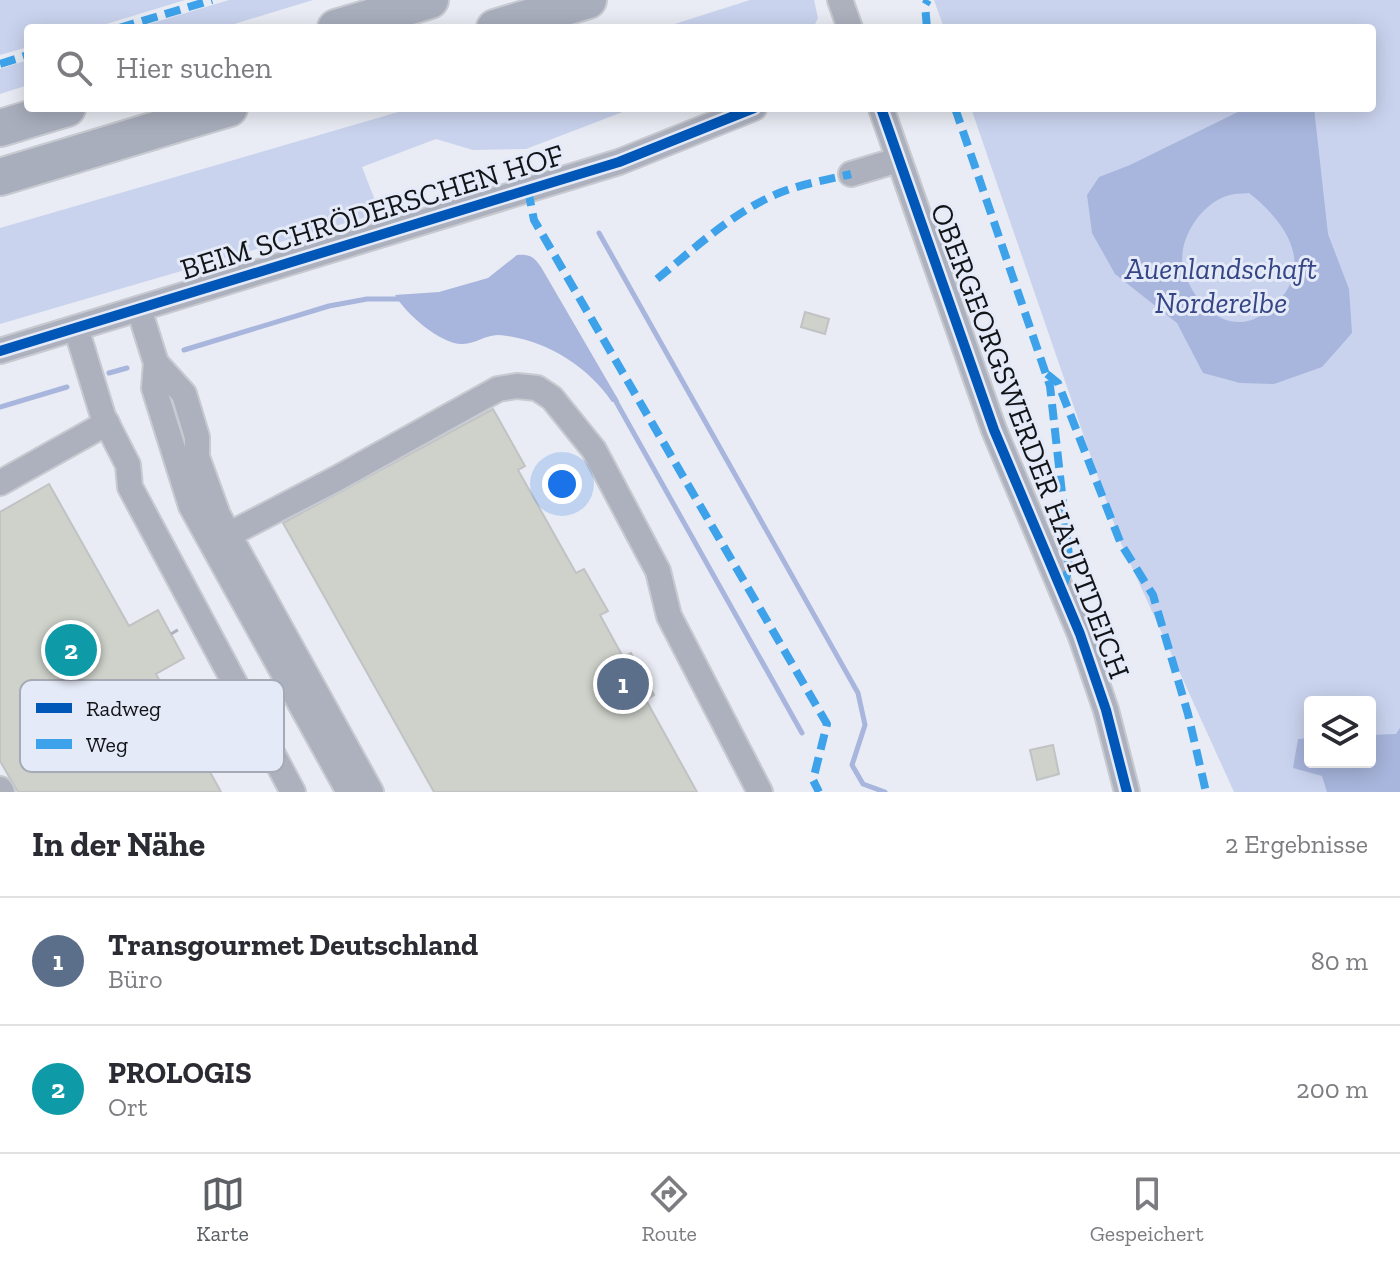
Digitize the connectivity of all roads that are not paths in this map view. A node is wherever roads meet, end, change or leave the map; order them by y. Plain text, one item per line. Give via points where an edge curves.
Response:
1 (430, 0) edge
2 (588, 0) edge
3 (840, 0) edge
4 (349, 24) edge
5 (508, 24) edge
6 (836, 24) edge
7 (849, 24) edge
8 (54, 112) edge
9 (216, 112) edge
10 (744, 112) edge
11 (882, 112) edge
12 (0, 128) edge
13 (898, 160) junction
14 (851, 174) dead end
15 (0, 177) edge
16 (139, 309) junction
17 (76, 328) junction
18 (0, 351) edge
19 (156, 363) junction
20 (107, 423) junction
21 (0, 483) edge
22 (228, 535) junction
23 (233, 680) edge
24 (282, 772) edge
25 (293, 792) edge
26 (349, 792) edge
27 (371, 792) edge
28 (760, 792) edge
29 (1127, 792) edge

1 - 4 highway
2 - 5 highway
3 - 6 street
3 - 7 street
8 - 12 highway
9 - 15 highway
10 - 16 street, BEIM SCHRÖDERSCHEN HOF via 619,162
11 - 13 street, OBERGEORGSWERDER HAUPTDEICH
13 - 14 street
13 - 29 street, OBERGEORGSWERDER HAUPTDEICH via 994,430 1080,634
16 - 17 street, BEIM SCHRÖDERSCHEN HOF
16 - 19 street
17 - 18 street, BEIM SCHRÖDERSCHEN HOF
17 - 20 street
19 - 22 street via 184,394 197,437 197,457
19 - 26 street via 154,388 191,506
20 - 21 street
20 - 23 street via 128,465 130,487
22 - 27 street
22 - 28 street via 498,389 537,388 552,398 594,450 658,571 669,616
24 - 25 street

